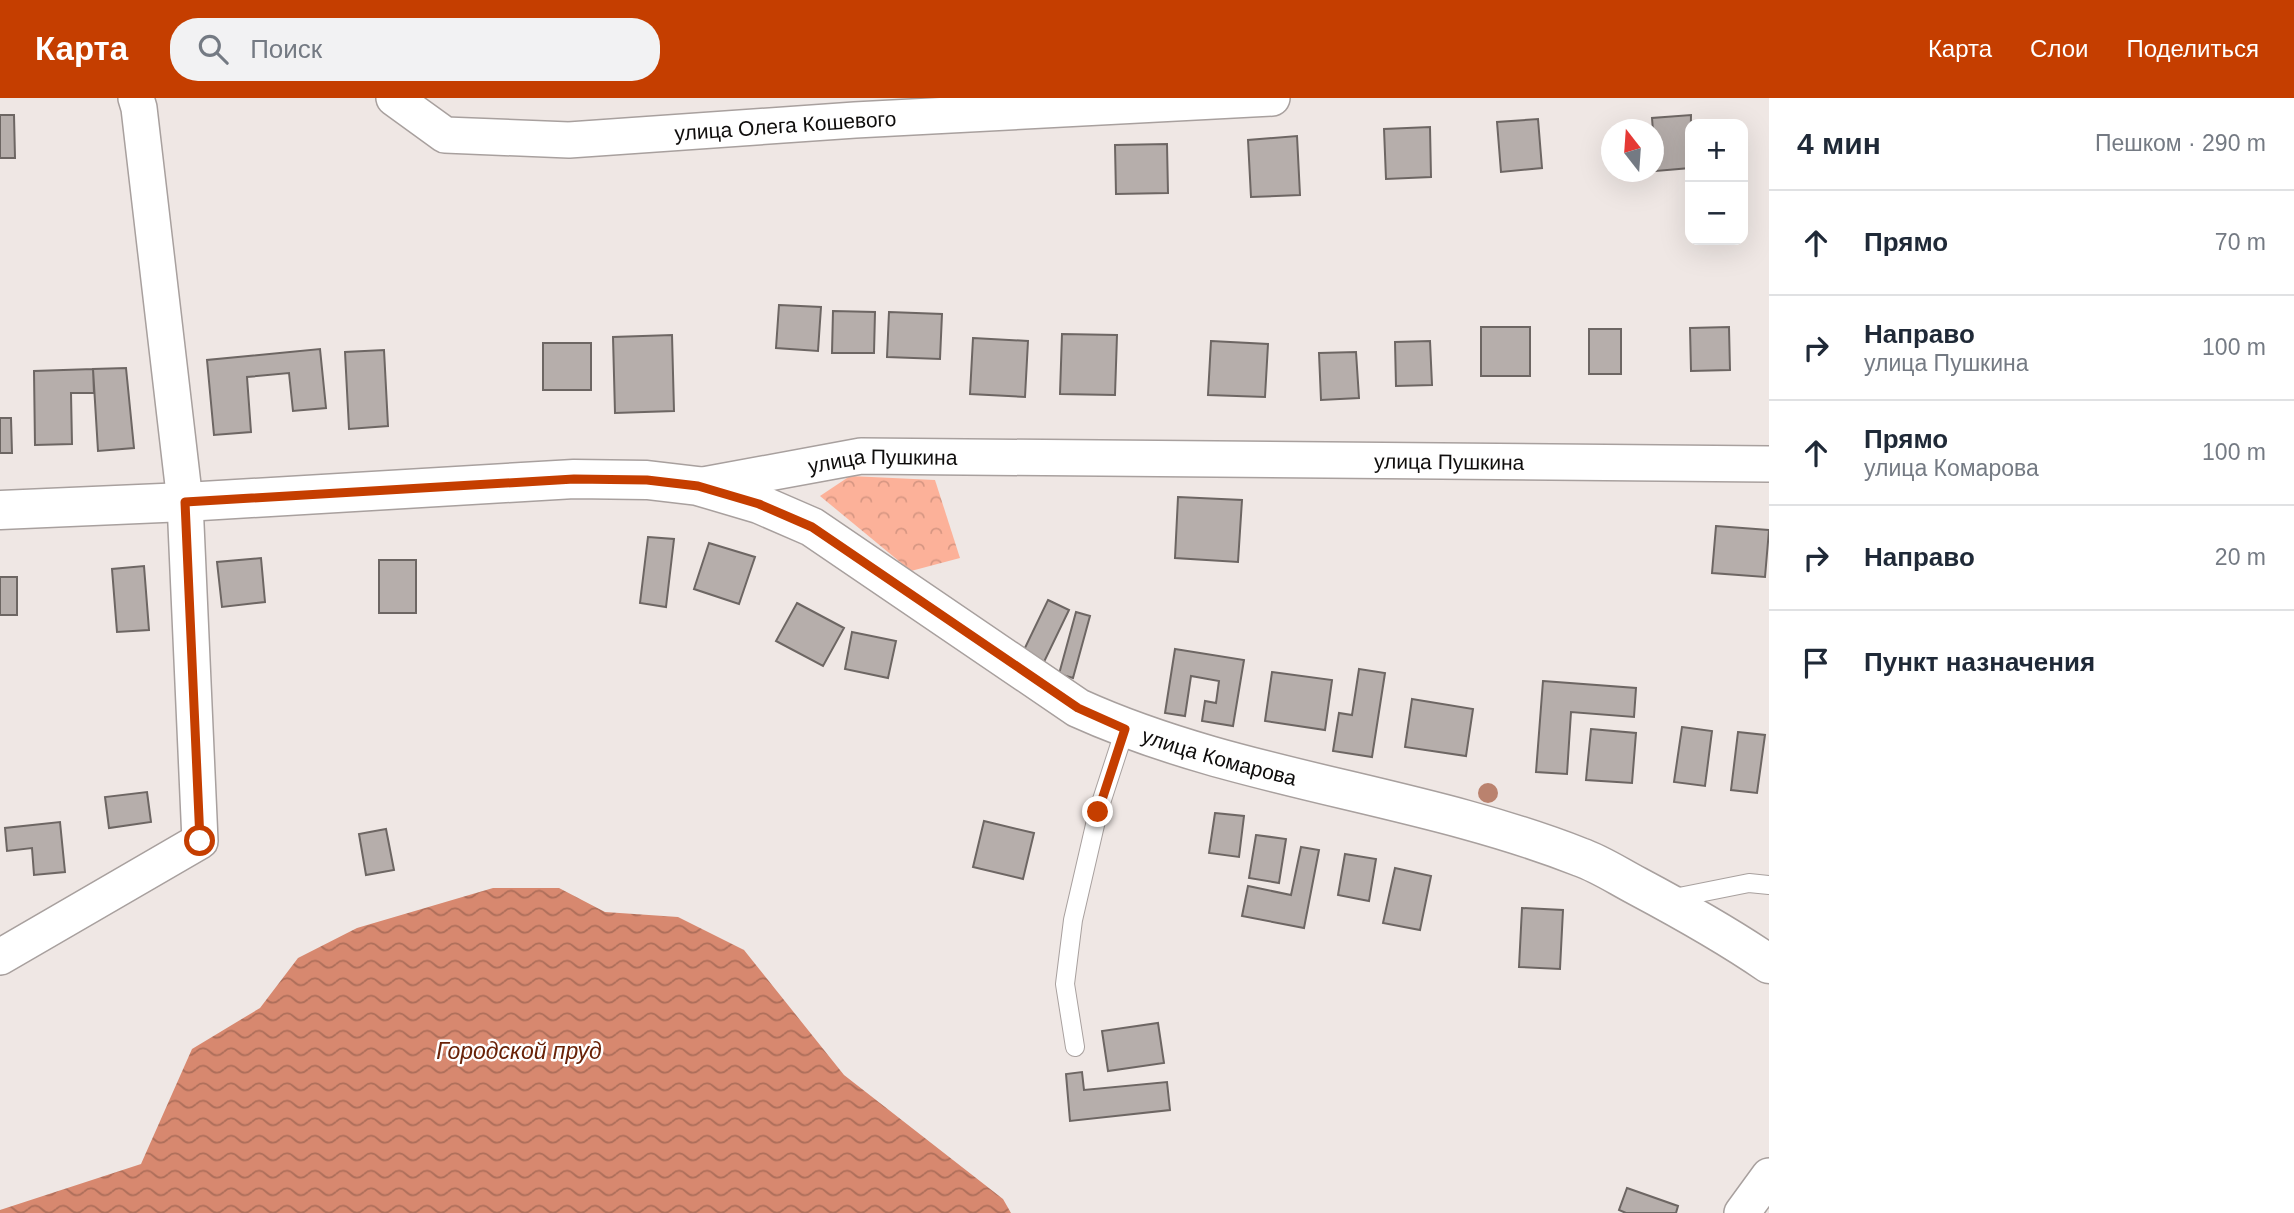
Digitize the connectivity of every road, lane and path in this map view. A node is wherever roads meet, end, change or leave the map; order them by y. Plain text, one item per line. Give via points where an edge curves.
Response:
1 (135, 98) edge
2 (394, 98) edge
3 (1272, 98) edge
4 (1769, 464) edge
5 (698, 486) junction
6 (185, 502) junction
7 (0, 510) edge
8 (1125, 729) junction
9 (1769, 885) edge
10 (1663, 900) junction
11 (0, 957) edge
12 (1769, 964) edge
13 (1075, 1047) dead end

1 - 6 street
2 - 3 street, улица Олега Кошевого via 445,135 569,141
4 - 5 street, улица Пушкина via 861,456
5 - 6 street, улица Пушкина via 574,479
5 - 8 street, улица Комарова via 759,504 812,527 1078,708
6 - 7 street, улица Пушкина
6 - 11 street via 200,841
8 - 10 street, улица Комарова via 1497,829 1582,857
8 - 13 lane via 1098,812 1073,920 1065,984
9 - 10 lane via 1749,883
10 - 12 street, улица Комарова

